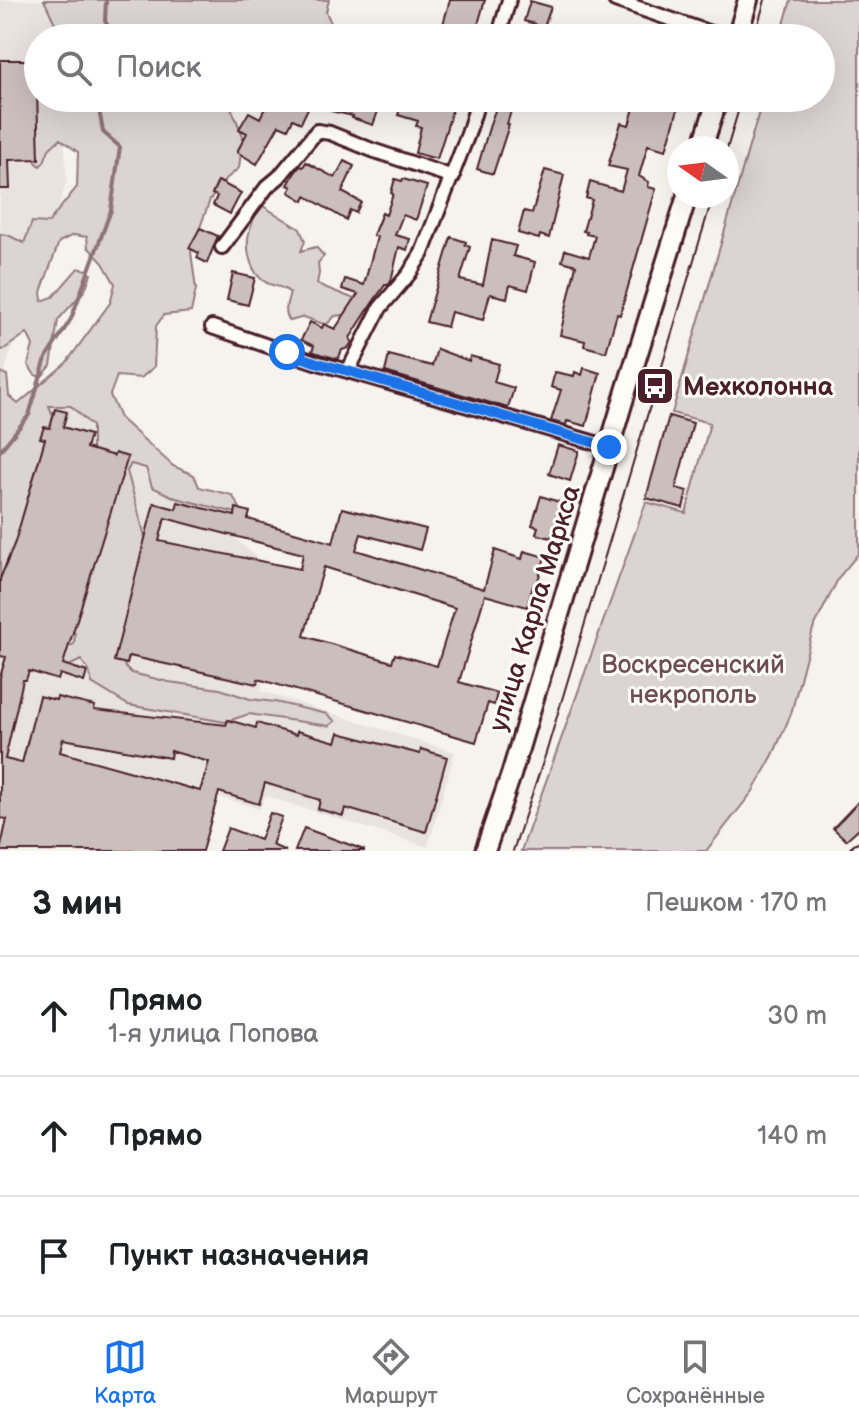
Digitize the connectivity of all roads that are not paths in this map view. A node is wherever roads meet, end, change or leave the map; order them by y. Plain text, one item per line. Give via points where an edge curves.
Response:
1 (509, 0) edge
2 (615, 0) edge
3 (748, 0) edge
4 (502, 24) edge
5 (684, 24) edge
6 (741, 24) edge
7 (474, 112) edge
8 (714, 112) edge
9 (706, 136) edge
10 (453, 177) junction
11 (683, 208) edge
12 (222, 247) dead end
13 (212, 327) dead end
14 (348, 371) junction
15 (609, 447) junction
16 (485, 851) edge

1 - 4 street
2 - 5 street
3 - 6 main road
7 - 10 street
8 - 9 main road
10 - 12 street via 317,131
10 - 14 street via 422,253 380,308
11 - 15 main road, улица Карла Маркса
13 - 14 street
14 - 15 street
15 - 16 main road, улица Карла Маркса

